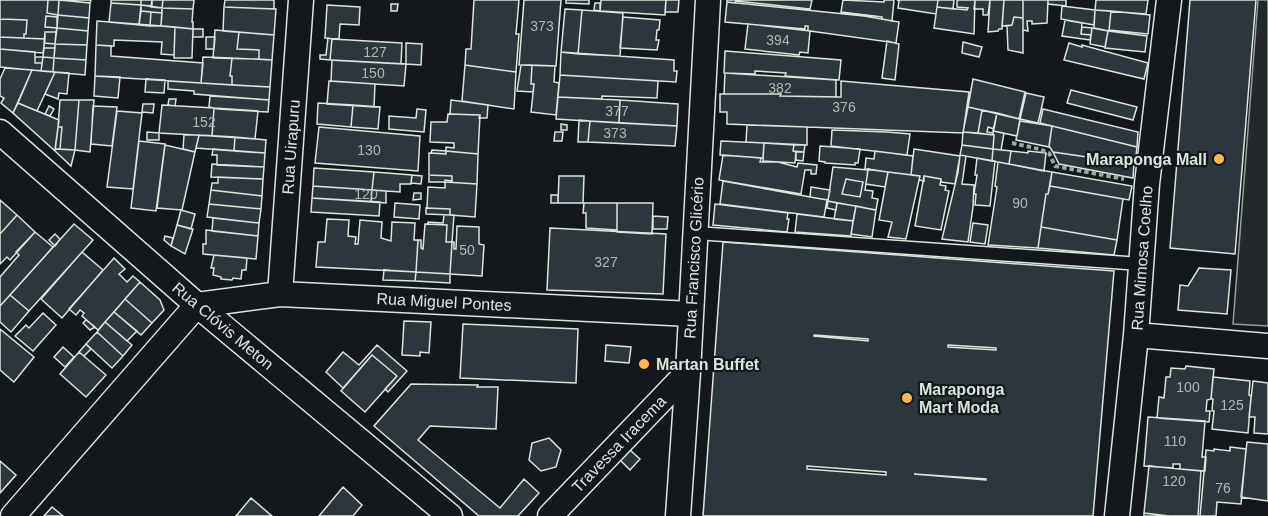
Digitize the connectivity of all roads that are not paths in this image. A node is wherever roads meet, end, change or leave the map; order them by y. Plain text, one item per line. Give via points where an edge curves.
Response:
1 (302, 0) edge
2 (708, 0) edge
3 (1169, 0) edge
4 (0, 132) edge
5 (696, 233) junction
6 (1141, 264) junction
7 (280, 294) junction
8 (197, 305) junction
9 (691, 314) junction
10 (1136, 335) junction
11 (1268, 346) edge
12 (688, 372) junction
13 (13, 516) edge
14 (450, 516) edge
15 (550, 516) edge
16 (678, 516) edge
17 (1118, 516) edge

1 - 7 street, Rua Uirapuru
2 - 5 street, Rua Francisco Glicério
3 - 6 street, Rua Mimosa Coelho
4 - 8 street, Rua Clóvis Meton
5 - 6 lane
5 - 9 street, Rua Francisco Glicério
6 - 10 street, Rua Mimosa Coelho
7 - 8 street, Rua Miguel Pontes
7 - 9 street, Rua Miguel Pontes
8 - 13 street
8 - 14 street, Rua Clóvis Meton
9 - 12 street, Rua Francisco Glicério
10 - 11 street
10 - 17 street, Rua Mimosa Coelho
12 - 15 street, Travessa Iracema
12 - 16 street, Rua Francisco Glicério

